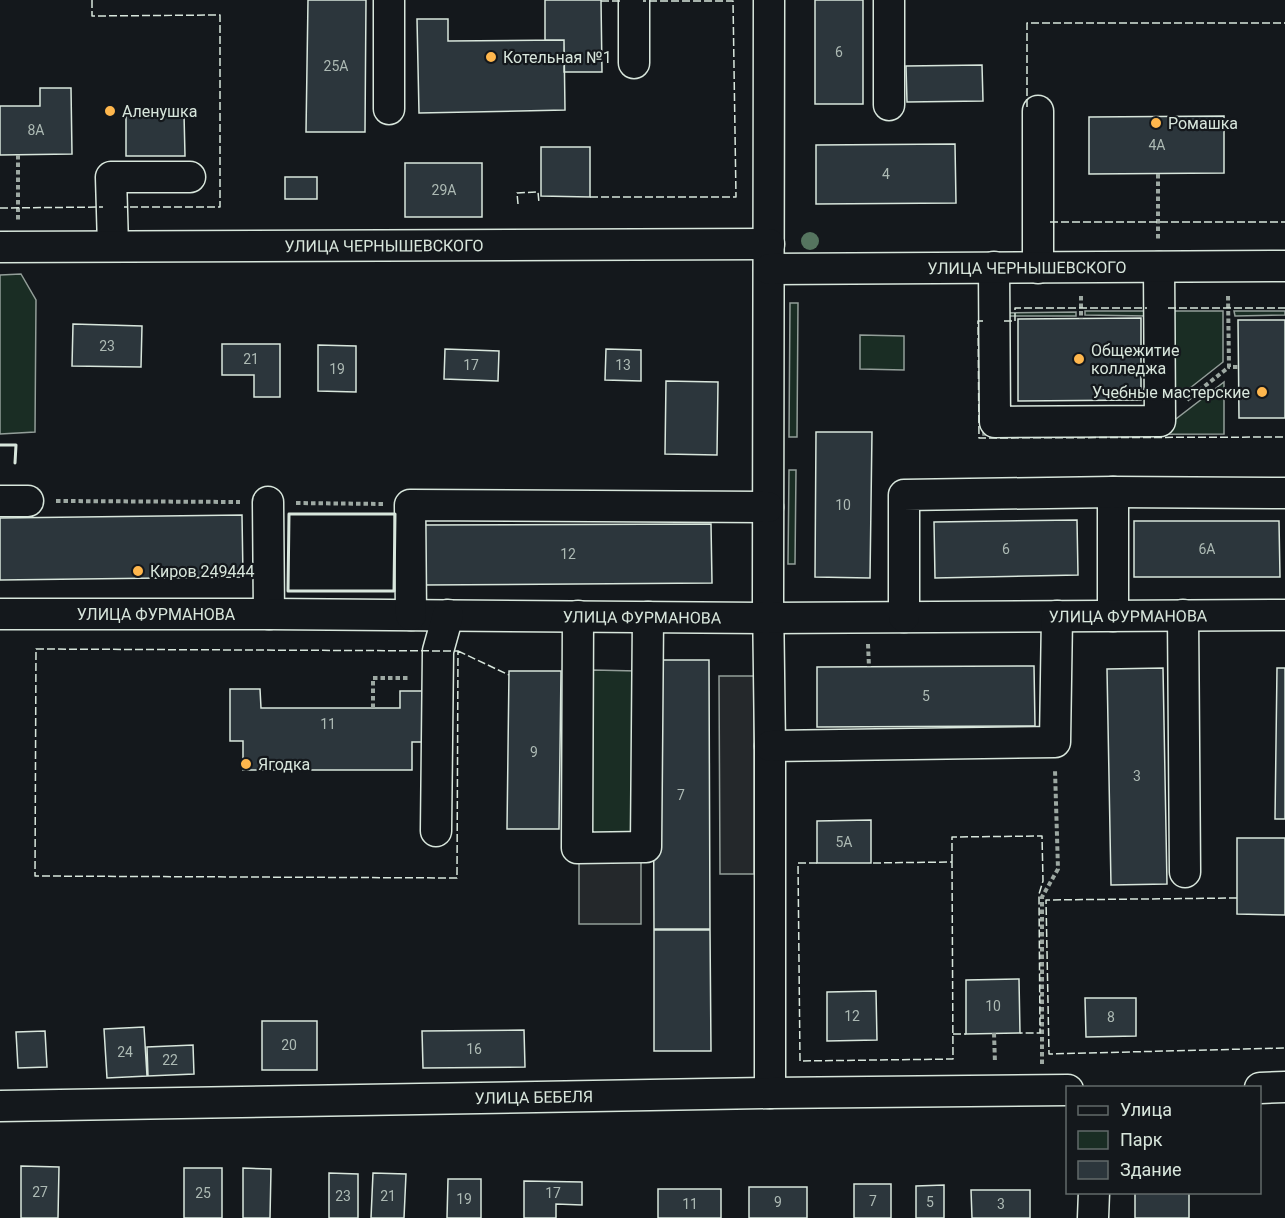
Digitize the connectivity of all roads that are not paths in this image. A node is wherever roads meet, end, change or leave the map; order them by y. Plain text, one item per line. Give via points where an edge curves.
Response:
1 (389, 0) edge
2 (634, 0) edge
3 (769, 0) edge
4 (889, 0) edge
5 (634, 63) dead end
6 (889, 105) dead end
7 (388, 109) dead end
8 (1038, 111) dead end
9 (190, 177) dead end
10 (113, 246) junction
11 (10, 247) edge
12 (769, 256) junction
13 (1285, 266) edge
14 (994, 267) junction
15 (1159, 267) junction
16 (1038, 268) junction
17 (1113, 492) junction
18 (1285, 493) edge
19 (268, 502) road end
20 (768, 507) junction
21 (0, 614) edge
22 (269, 614) junction
23 (411, 615) junction
24 (448, 615) junction
25 (1183, 615) junction
26 (1285, 615) edge
27 (578, 616) junction
28 (1057, 616) junction
29 (1113, 616) junction
30 (648, 617) junction
31 (903, 617) junction
32 (768, 618) junction
33 (770, 746) junction
34 (436, 831) dead end
35 (1185, 872) dead end
36 (1285, 1087) edge
37 (1261, 1088) edge
38 (1055, 1090) edge
39 (770, 1093) junction
40 (0, 1106) edge
41 (1094, 1194) edge
42 (1093, 1218) edge

1 - 7 street
2 - 5 street
3 - 12 street
4 - 6 street
8 - 16 street
9 - 10 street via 111,177
10 - 11 street, УЛИЦА ЧЕРНЫШЕВСКОГО
10 - 12 street, УЛИЦА ЧЕРНЫШЕВСКОГО
12 - 14 street, УЛИЦА ЧЕРНЫШЕВСКОГО
12 - 20 street
13 - 15 street, УЛИЦА ЧЕРНЫШЕВСКОГО
14 - 15 street via 996,422 1160,421
14 - 16 street, УЛИЦА ЧЕРНЫШЕВСКОГО
15 - 16 street, УЛИЦА ЧЕРНЫШЕВСКОГО
17 - 18 street
17 - 29 street
17 - 31 street via 904,495
19 - 22 street
20 - 23 street via 410,505
20 - 32 street
21 - 22 street, УЛИЦА ФУРМАНОВА
22 - 23 street, УЛИЦА ФУРМАНОВА
23 - 24 street, УЛИЦА ФУРМАНОВА
24 - 27 street, УЛИЦА ФУРМАНОВА
24 - 34 street via 438,651
25 - 26 street, УЛИЦА ФУРМАНОВА
25 - 29 street, УЛИЦА ФУРМАНОВА
25 - 35 street
27 - 30 street, УЛИЦА ФУРМАНОВА
27 - 30 street via 577,848 646,847
28 - 29 street, УЛИЦА ФУРМАНОВА
28 - 31 street, УЛИЦА ФУРМАНОВА
28 - 33 street via 1055,742
30 - 32 street, УЛИЦА ФУРМАНОВА
31 - 32 street, УЛИЦА ФУРМАНОВА
32 - 33 street
33 - 39 street
36 - 37 street
38 - 39 street, УЛИЦА БЕБЕЛЯ
39 - 40 street, УЛИЦА БЕБЕЛЯ
41 - 42 street

